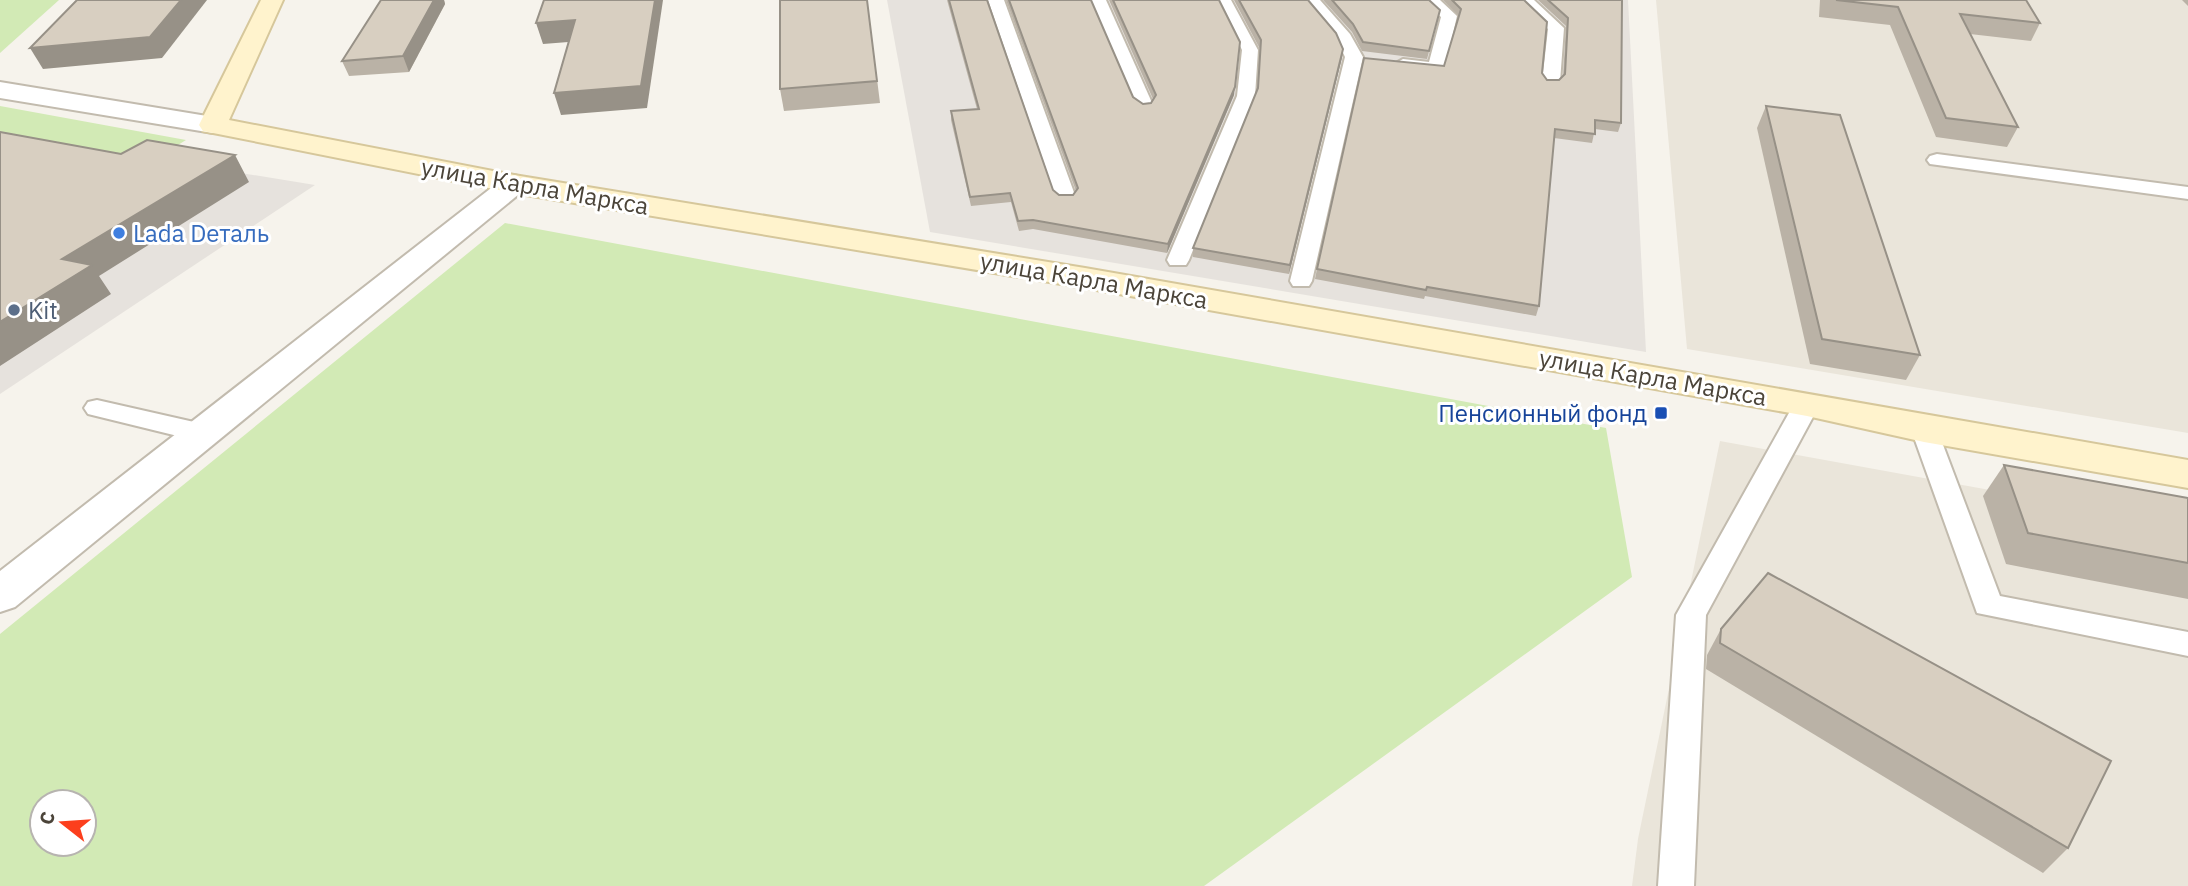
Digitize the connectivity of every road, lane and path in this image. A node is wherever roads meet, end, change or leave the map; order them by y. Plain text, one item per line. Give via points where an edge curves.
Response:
1 (272, 0) edge
2 (996, 0) edge
3 (1098, 0) edge
4 (1223, 0) edge
5 (1312, 0) edge
6 (1430, 0) edge
7 (1525, 0) edge
8 (1368, 59) junction
9 (1551, 82) edge
10 (0, 90) edge
11 (1144, 105) edge
12 (213, 125) junction
13 (1937, 160) dead end
14 (514, 184) junction
15 (2188, 193) edge
16 (1066, 198) edge
17 (1178, 260) dead end
18 (1301, 281) dead end
19 (1807, 404) junction
20 (97, 408) dead end
21 (1924, 429) junction
22 (207, 431) junction
23 (2188, 474) edge
24 (0, 595) edge
25 (2188, 644) edge
26 (1676, 886) edge

1 - 12 main road
2 - 16 lane
3 - 11 lane
4 - 17 lane via 1250,50 1246,96
5 - 8 lane
6 - 8 lane via 1449,16 1436,68
7 - 9 lane via 1556,28
8 - 18 lane
10 - 12 street, улица Карла Маркса
12 - 14 main road, улица Карла Маркса
13 - 15 lane
14 - 19 main road, улица Карла Маркса
14 - 22 street
19 - 21 main road, улица Карла Маркса
19 - 26 lane via 1691,615
20 - 22 lane
21 - 23 main road, улица Карла Маркса
21 - 25 lane via 1988,605
22 - 24 street

